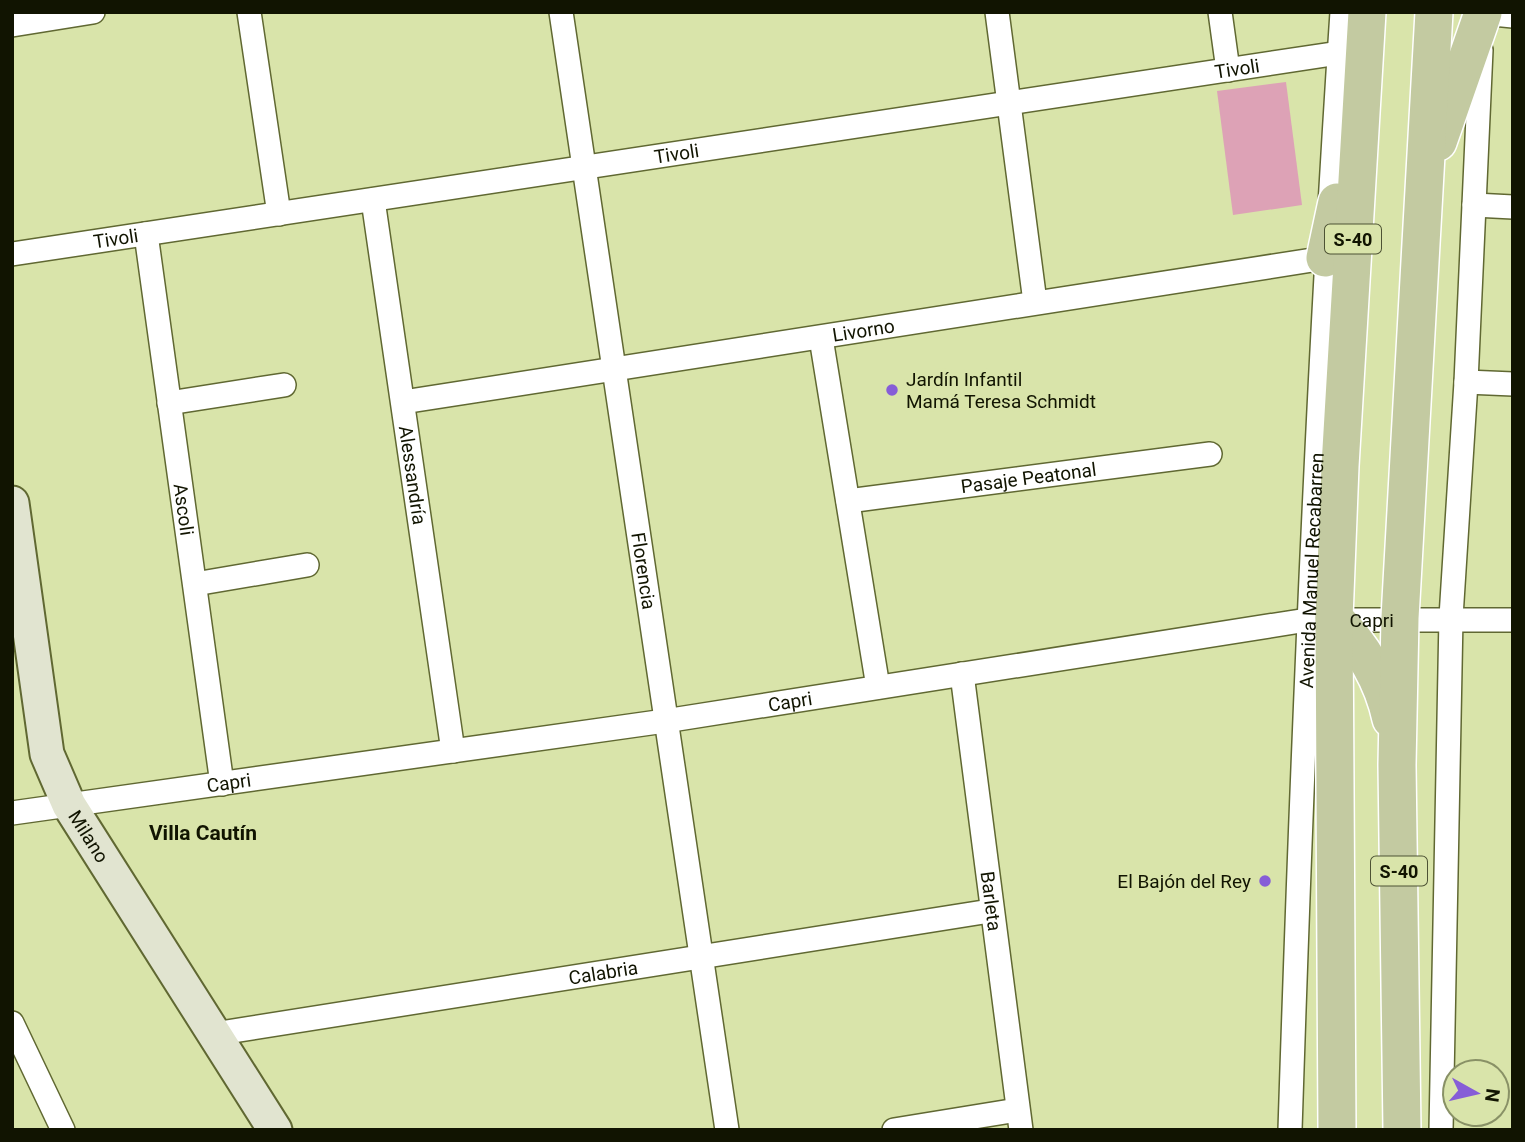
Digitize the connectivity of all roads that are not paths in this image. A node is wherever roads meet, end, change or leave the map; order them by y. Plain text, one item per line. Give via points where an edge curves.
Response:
1 (93, 12) edge
2 (249, 12) edge
3 (561, 12) edge
4 (997, 12) edge
5 (1220, 12) edge
6 (1342, 12) edge
7 (1367, 12) edge
8 (1434, 12) edge
9 (1483, 13) edge
10 (1513, 16) edge
11 (12, 24) edge
12 (1339, 53) junction
13 (1228, 70) junction
14 (1361, 91) junction
15 (1010, 103) junction
16 (584, 168) junction
17 (1422, 186) junction
18 (373, 200) junction
19 (1474, 205) junction
20 (1513, 207) edge
21 (279, 214) junction
22 (146, 234) junction
23 (12, 254) edge
24 (1325, 258) junction
25 (1035, 302) junction
26 (821, 338) junction
27 (614, 369) junction
28 (1466, 382) junction
29 (1513, 384) edge
30 (284, 385) dead end
31 (403, 402) junction
32 (169, 403) junction
33 (1210, 454) dead end
34 (848, 501) junction
35 (12, 503) edge
36 (307, 565) dead end
37 (195, 584) junction
38 (1451, 617) junction
39 (1401, 618) junction
40 (1320, 619) junction
41 (1513, 620) edge
42 (962, 674) junction
43 (878, 687) junction
44 (665, 721) junction
45 (453, 751) junction
46 (1397, 765) junction
47 (222, 784) junction
48 (69, 805) junction
49 (12, 813) edge
50 (990, 911) junction
51 (701, 957) junction
52 (12, 1023) edge
53 (215, 1034) junction
54 (1019, 1120) edge
55 (63, 1130) edge
56 (275, 1130) edge
57 (727, 1130) edge
58 (894, 1130) edge
59 (1290, 1130) edge
60 (1337, 1130) edge
61 (1402, 1130) edge
62 (1441, 1130) edge

1 - 11 street
2 - 21 street
3 - 16 street, Florencia
4 - 15 street
5 - 13 street
6 - 12 street, Avenida Manuel Recabarren
7 - 14 main road, Avenida Manuel Recabarren / S-40
8 - 17 main road, S-40
9 - 10 street
9 - 17 main road
9 - 19 street
12 - 13 street, Tivoli
12 - 24 street, Avenida Manuel Recabarren
13 - 15 street, Tivoli
14 - 24 main road
14 - 40 main road, Avenida Manuel Recabarren / S-40
15 - 16 street, Tivoli
15 - 25 street
16 - 18 street, Tivoli
16 - 27 street, Florencia
17 - 39 main road, S-40
18 - 21 street, Tivoli
18 - 31 street, Alessandría
19 - 20 street
19 - 28 street
21 - 22 street, Tivoli
22 - 23 street, Tivoli
22 - 32 street, Ascoli
24 - 25 street, Livorno
24 - 40 street, Avenida Manuel Recabarren
25 - 26 street, Livorno
26 - 27 street, Livorno
26 - 34 street
27 - 31 street, Livorno
27 - 44 street, Florencia
28 - 29 street
28 - 38 street
30 - 32 street
31 - 45 street, Alessandría
32 - 37 street, Ascoli
33 - 34 street, Pasaje Peatonal
34 - 43 street
35 - 48 street, Milano via 47,754
36 - 37 street
37 - 47 street, Ascoli
38 - 39 street, Capri
38 - 41 street, Capri
38 - 62 street
39 - 40 street, Capri
39 - 46 main road, S-40
40 - 42 street, Capri
40 - 46 main road via 1361,649 1390,715
40 - 59 street, Avenida Manuel Recabarren
40 - 60 main road, Avenida Manuel Recabarren / S-40
42 - 43 street, Capri
42 - 50 street, Barleta
43 - 44 street, Capri
44 - 45 street, Capri
44 - 51 street, Florencia
45 - 47 street, Capri
46 - 61 main road, S-40
47 - 48 street, Capri
48 - 49 street, Capri
48 - 53 street, Milano
50 - 51 street, Calabria
50 - 54 street, Barleta
51 - 53 street, Calabria
51 - 57 street, Florencia
52 - 55 street
53 - 56 street, Milano
54 - 58 street

